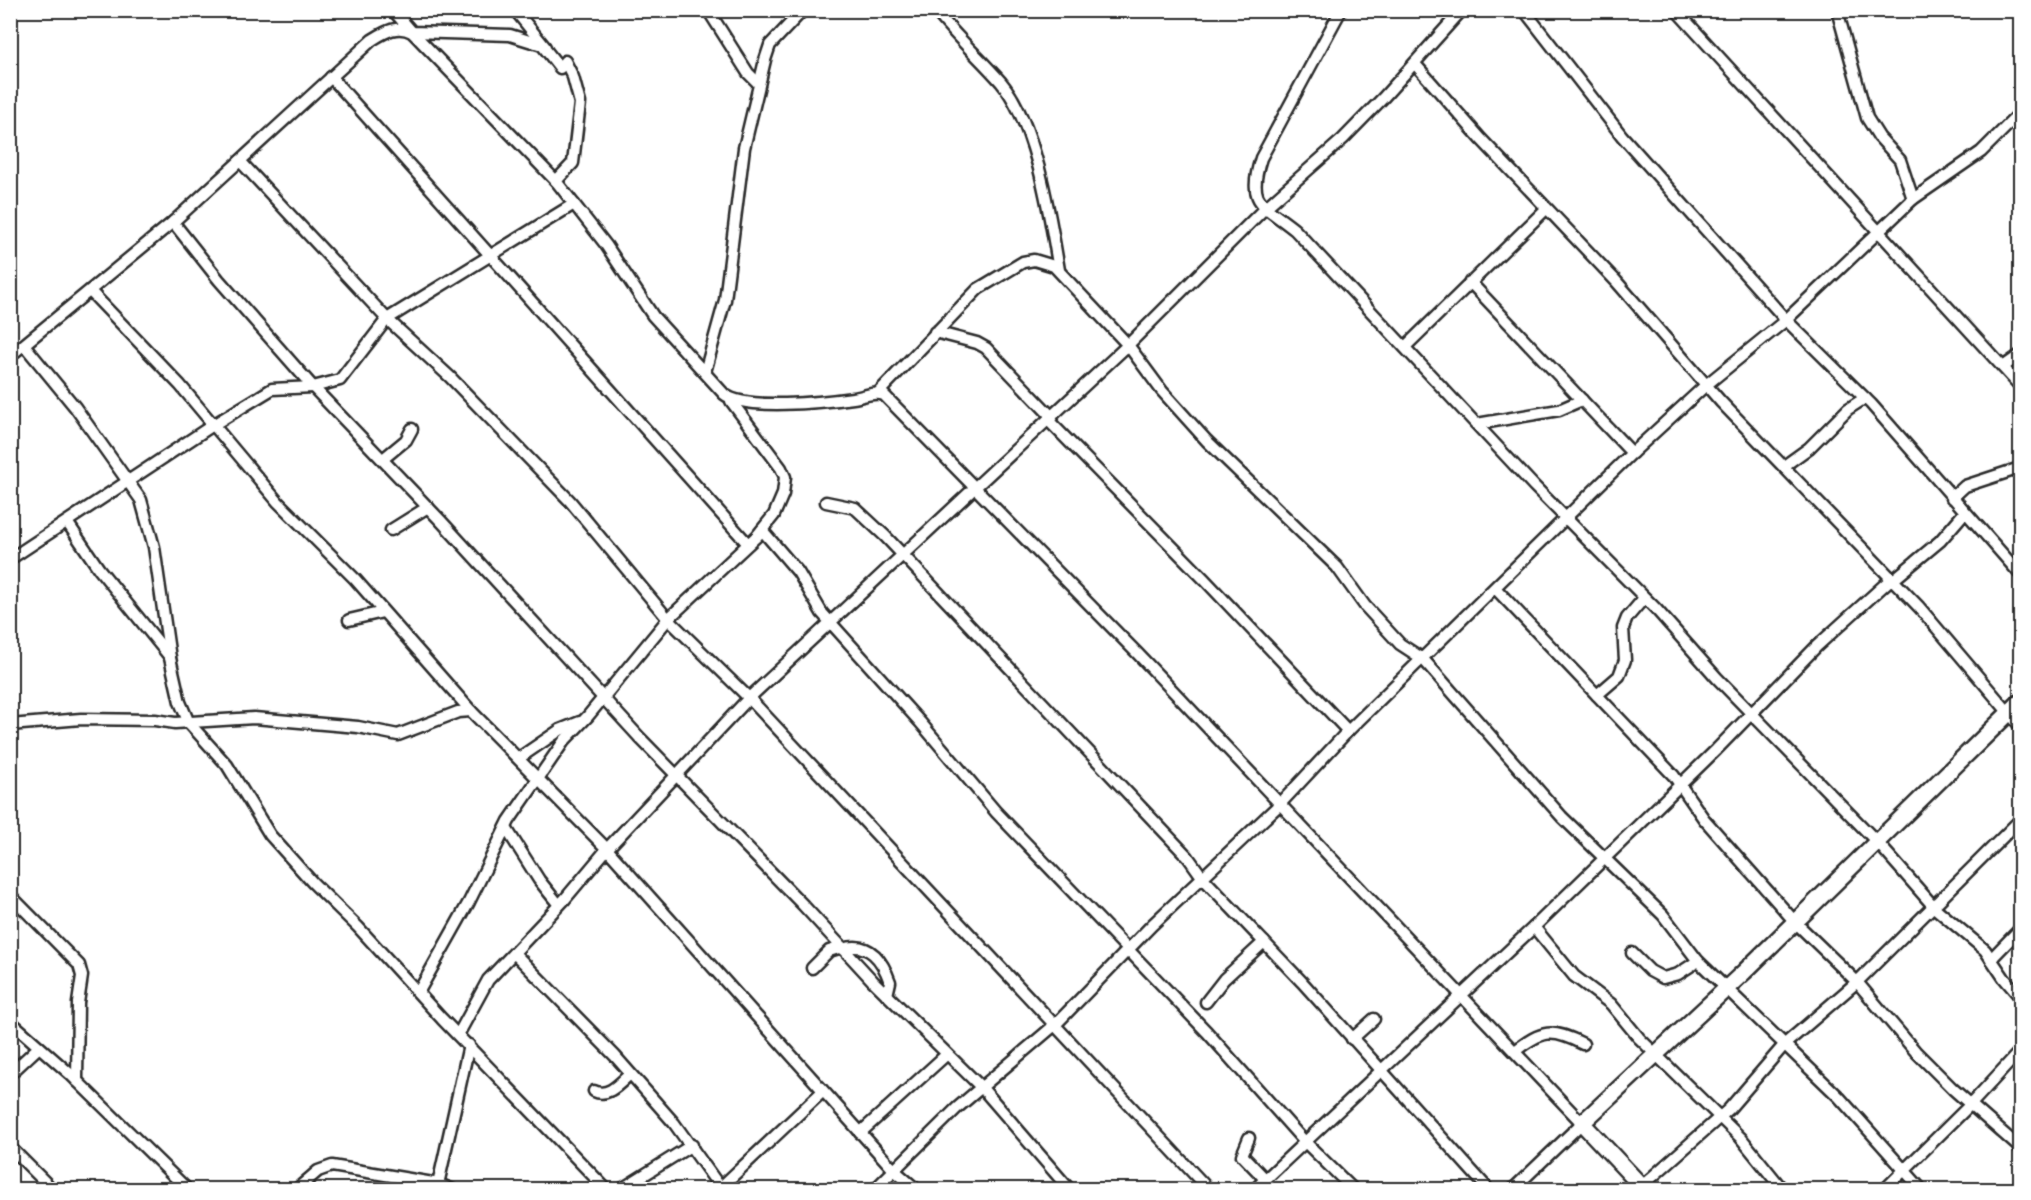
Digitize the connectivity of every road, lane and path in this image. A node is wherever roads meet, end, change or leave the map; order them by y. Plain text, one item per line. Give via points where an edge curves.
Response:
1 (393, 10) edge
2 (515, 10) edge
3 (708, 10) edge
4 (803, 10) edge
5 (1341, 10) edge
6 (1462, 10) edge
7 (1524, 10) edge
8 (1676, 10) edge
9 (1837, 10) edge
10 (935, 11) edge
11 (412, 32) junction
12 (1415, 64) junction
13 (560, 68) junction
14 (331, 77) junction
15 (759, 84) junction
16 (2020, 113) edge
17 (240, 161) junction
18 (556, 181) junction
19 (1913, 199) junction
20 (574, 204) junction
21 (1265, 208) junction
22 (1546, 209) junction
23 (173, 222) junction
24 (1878, 231) junction
25 (492, 256) junction
26 (1059, 270) junction
27 (1470, 282) junction
28 (90, 291) junction
29 (387, 319) junction
30 (1786, 320) junction
31 (935, 332) junction
32 (1128, 345) junction
33 (25, 346) junction
34 (1405, 347) junction
35 (2020, 355) edge
36 (10, 356) edge
37 (2003, 367) junction
38 (705, 372) junction
39 (1706, 385) junction
40 (2020, 386) edge
41 (314, 387) junction
42 (879, 393) junction
43 (1865, 398) junction
44 (731, 400) junction
45 (1582, 400) junction
46 (1050, 419) junction
47 (1478, 424) junction
48 (213, 425) junction
49 (412, 429) dead end
50 (1632, 453) junction
51 (383, 459) junction
52 (1784, 466) junction
53 (2020, 468) edge
54 (130, 480) junction
55 (974, 488) junction
56 (1952, 498) junction
57 (826, 502) dead end
58 (428, 507) junction
59 (1965, 512) junction
60 (1567, 519) junction
61 (67, 522) junction
62 (391, 530) dead end
63 (762, 531) junction
64 (748, 544) junction
65 (904, 556) junction
66 (10, 559) edge
67 (2020, 574) edge
68 (1891, 580) junction
69 (1496, 589) junction
70 (1644, 598) junction
71 (384, 612) junction
72 (668, 618) junction
73 (349, 620) dead end
74 (831, 624) junction
75 (170, 658) junction
76 (1423, 659) junction
77 (1597, 695) junction
78 (602, 698) junction
79 (749, 698) junction
80 (2020, 702) edge
81 (471, 711) junction
82 (1752, 713) junction
83 (2008, 713) junction
84 (583, 721) junction
85 (189, 723) junction
86 (10, 725) edge
87 (2020, 726) edge
88 (1348, 732) junction
89 (519, 758) junction
90 (677, 776) junction
91 (538, 778) junction
92 (1680, 784) junction
93 (1279, 805) junction
94 (2020, 820) edge
95 (506, 828) junction
96 (1878, 843) junction
97 (607, 849) junction
98 (1604, 859) junction
99 (1203, 878) junction
100 (10, 896) edge
101 (560, 905) junction
102 (1935, 908) junction
103 (1795, 922) junction
104 (1534, 927) junction
105 (2020, 929) edge
106 (1264, 942) junction
107 (842, 948) junction
108 (1128, 949) junction
109 (514, 953) junction
110 (1632, 953) dead end
111 (1991, 959) junction
112 (1698, 961) junction
113 (812, 968) dead end
114 (1857, 982) junction
115 (1726, 988) junction
116 (419, 991) junction
117 (887, 995) junction
118 (1462, 995) junction
119 (2020, 997) edge
120 (1206, 1002) dead end
121 (1374, 1019) dead end
122 (10, 1021) edge
123 (1056, 1024) junction
124 (458, 1035) junction
125 (1352, 1039) junction
126 (1583, 1044) dead end
127 (1785, 1044) junction
128 (469, 1046) junction
129 (39, 1047) junction
130 (1515, 1051) junction
131 (2020, 1051) edge
132 (946, 1055) junction
133 (1656, 1055) junction
134 (1381, 1072) junction
135 (10, 1074) edge
136 (630, 1074) junction
137 (77, 1081) junction
138 (982, 1088) junction
139 (594, 1091) dead end
140 (822, 1092) junction
141 (1972, 1103) junction
142 (1719, 1116) junction
143 (1582, 1123) junction
144 (860, 1133) junction
145 (1249, 1138) dead end
146 (1304, 1140) junction
147 (692, 1145) junction
148 (10, 1147) edge
149 (2020, 1148) edge
150 (1903, 1168) junction
151 (894, 1170) junction
152 (1265, 1179) junction
153 (438, 1187) edge
154 (1644, 1188) edge
155 (721, 1189) edge
156 (53, 1190) edge
157 (188, 1190) edge
158 (296, 1190) edge
159 (453, 1190) edge
160 (607, 1190) edge
161 (620, 1190) edge
162 (874, 1190) edge
163 (917, 1190) edge
164 (1070, 1190) edge
165 (1209, 1190) edge
166 (1254, 1190) edge
167 (1354, 1190) edge
168 (1489, 1190) edge
169 (1512, 1190) edge
170 (1784, 1190) edge
171 (1884, 1190) edge
172 (1922, 1190) edge

1 - 11 street
2 - 13 street
3 - 15 street
4 - 15 street via 770,45
5 - 21 street via 1261,158 1254,189
6 - 12 street
7 - 30 street via 1622,136
8 - 24 street
9 - 19 street via 1867,118 1900,160
10 - 26 street via 1000,82 1024,121 1046,200
11 - 13 street via 510,35 542,45
11 - 14 street via 388,30
11 - 18 street
12 - 21 street via 1343,139
12 - 22 street
13 - 18 street via 565,61 580,103 573,163
14 - 17 street
14 - 25 street
15 - 38 street via 744,148 725,300
16 - 19 street via 1981,152
17 - 23 street
17 - 29 street
18 - 20 street
19 - 24 street
20 - 25 street
20 - 38 street via 653,315
21 - 32 street
21 - 34 street via 1295,230
22 - 27 street
22 - 39 street via 1616,280
23 - 28 street
23 - 41 street
24 - 30 street
24 - 37 street
25 - 29 street
25 - 64 street
26 - 31 street via 1043,262 1023,262 978,290
26 - 32 street
27 - 34 street
27 - 45 street
28 - 33 street
28 - 48 street
29 - 41 street via 340,380
29 - 72 street via 450,377 570,501
30 - 39 street
30 - 43 street
31 - 42 street
31 - 46 street via 986,348
32 - 46 street
32 - 76 street via 1207,441 1337,567 1365,606 1400,644
33 - 36 street
33 - 54 street
34 - 47 street
35 - 37 street
37 - 40 street
38 - 44 street
39 - 50 street
39 - 52 street
41 - 48 street via 272,389
41 - 51 street
42 - 44 street via 850,399 753,404
42 - 55 street
43 - 52 street
43 - 56 street
44 - 63 street via 785,477 780,504
45 - 47 street via 1559,410
45 - 50 street
46 - 55 street
46 - 88 street
47 - 60 street
48 - 54 street
48 - 71 street via 278,502
49 - 51 street via 406,440
50 - 60 street
51 - 58 street
52 - 68 street
53 - 56 street via 1972,483
54 - 61 street
54 - 75 street via 141,500 152,537
55 - 65 street
55 - 93 street via 1138,654
56 - 59 street
57 - 65 street via 855,508
58 - 62 street
58 - 78 street
59 - 67 street
59 - 68 street via 1940,542
60 - 69 street
60 - 70 street
61 - 66 street
61 - 75 street
63 - 64 street
63 - 74 street via 798,572
64 - 72 street
65 - 74 street
65 - 99 street via 1188,857
68 - 82 street via 1817,645
68 - 83 street via 1919,607
69 - 76 street
69 - 77 street
70 - 77 street via 1623,628 1624,660 1619,676
70 - 82 street
71 - 73 street
71 - 81 street
72 - 78 street
72 - 79 street
74 - 79 street
74 - 108 street via 996,812
75 - 85 street
76 - 88 street
76 - 98 street via 1539,792
77 - 92 street
78 - 84 street
78 - 90 street
79 - 90 street
79 - 123 street
80 - 83 street
81 - 85 street via 458,712 398,735 254,718
81 - 89 street
82 - 92 street
82 - 96 street
83 - 87 street
83 - 96 street
84 - 89 street via 560,730
84 - 91 street
85 - 86 street via 100,719
85 - 116 street via 227,765 270,835
88 - 93 street
89 - 91 street
90 - 97 street
90 - 107 street
91 - 95 street
91 - 97 street
92 - 98 street
92 - 103 street via 1704,819
93 - 99 street
93 - 118 street
94 - 102 street
95 - 101 street
95 - 116 street
96 - 102 street
96 - 103 street
97 - 101 street
97 - 140 street
98 - 104 street
98 - 112 street via 1663,915
99 - 106 street
99 - 108 street
100 - 137 street via 79,964 82,976
101 - 109 street
102 - 111 street via 1976,941
102 - 114 street
103 - 114 street
103 - 115 street
104 - 118 street
104 - 133 street via 1574,976 1611,1004
105 - 111 street
106 - 120 street via 1224,979
106 - 125 street
107 - 113 street via 829,951
107 - 117 street
107 - 117 street via 861,946 873,952 890,982
108 - 123 street
108 - 146 street
109 - 124 street via 484,986
109 - 136 street
110 - 112 street via 1663,978
111 - 119 street
112 - 115 street
114 - 127 street
114 - 141 street via 1916,1052
115 - 127 street
115 - 133 street
116 - 124 street
117 - 132 street
118 - 130 street
118 - 134 street
121 - 125 street
122 - 129 street
123 - 138 street
123 - 165 street
124 - 128 street
125 - 134 street
126 - 130 street via 1559,1033 1545,1033
127 - 142 street
127 - 150 street via 1839,1096
128 - 153 street
128 - 160 street
129 - 135 street
129 - 137 street
130 - 143 street
131 - 141 street
132 - 138 street
132 - 144 street
133 - 142 street
133 - 143 street
134 - 146 street
134 - 168 street
136 - 139 street via 608,1092
136 - 147 street
137 - 157 street
138 - 151 street
138 - 164 street
140 - 144 street
140 - 155 street
141 - 149 street
141 - 150 street
142 - 154 street
142 - 170 street
143 - 154 street
143 - 169 street
144 - 151 street
145 - 152 street via 1242,1155
146 - 152 street
146 - 167 street
147 - 155 street
147 - 161 street
148 - 156 street
150 - 171 street
150 - 172 street
151 - 162 street
151 - 163 street
152 - 166 street
153 - 158 street via 332,1166 318,1171
153 - 159 street

